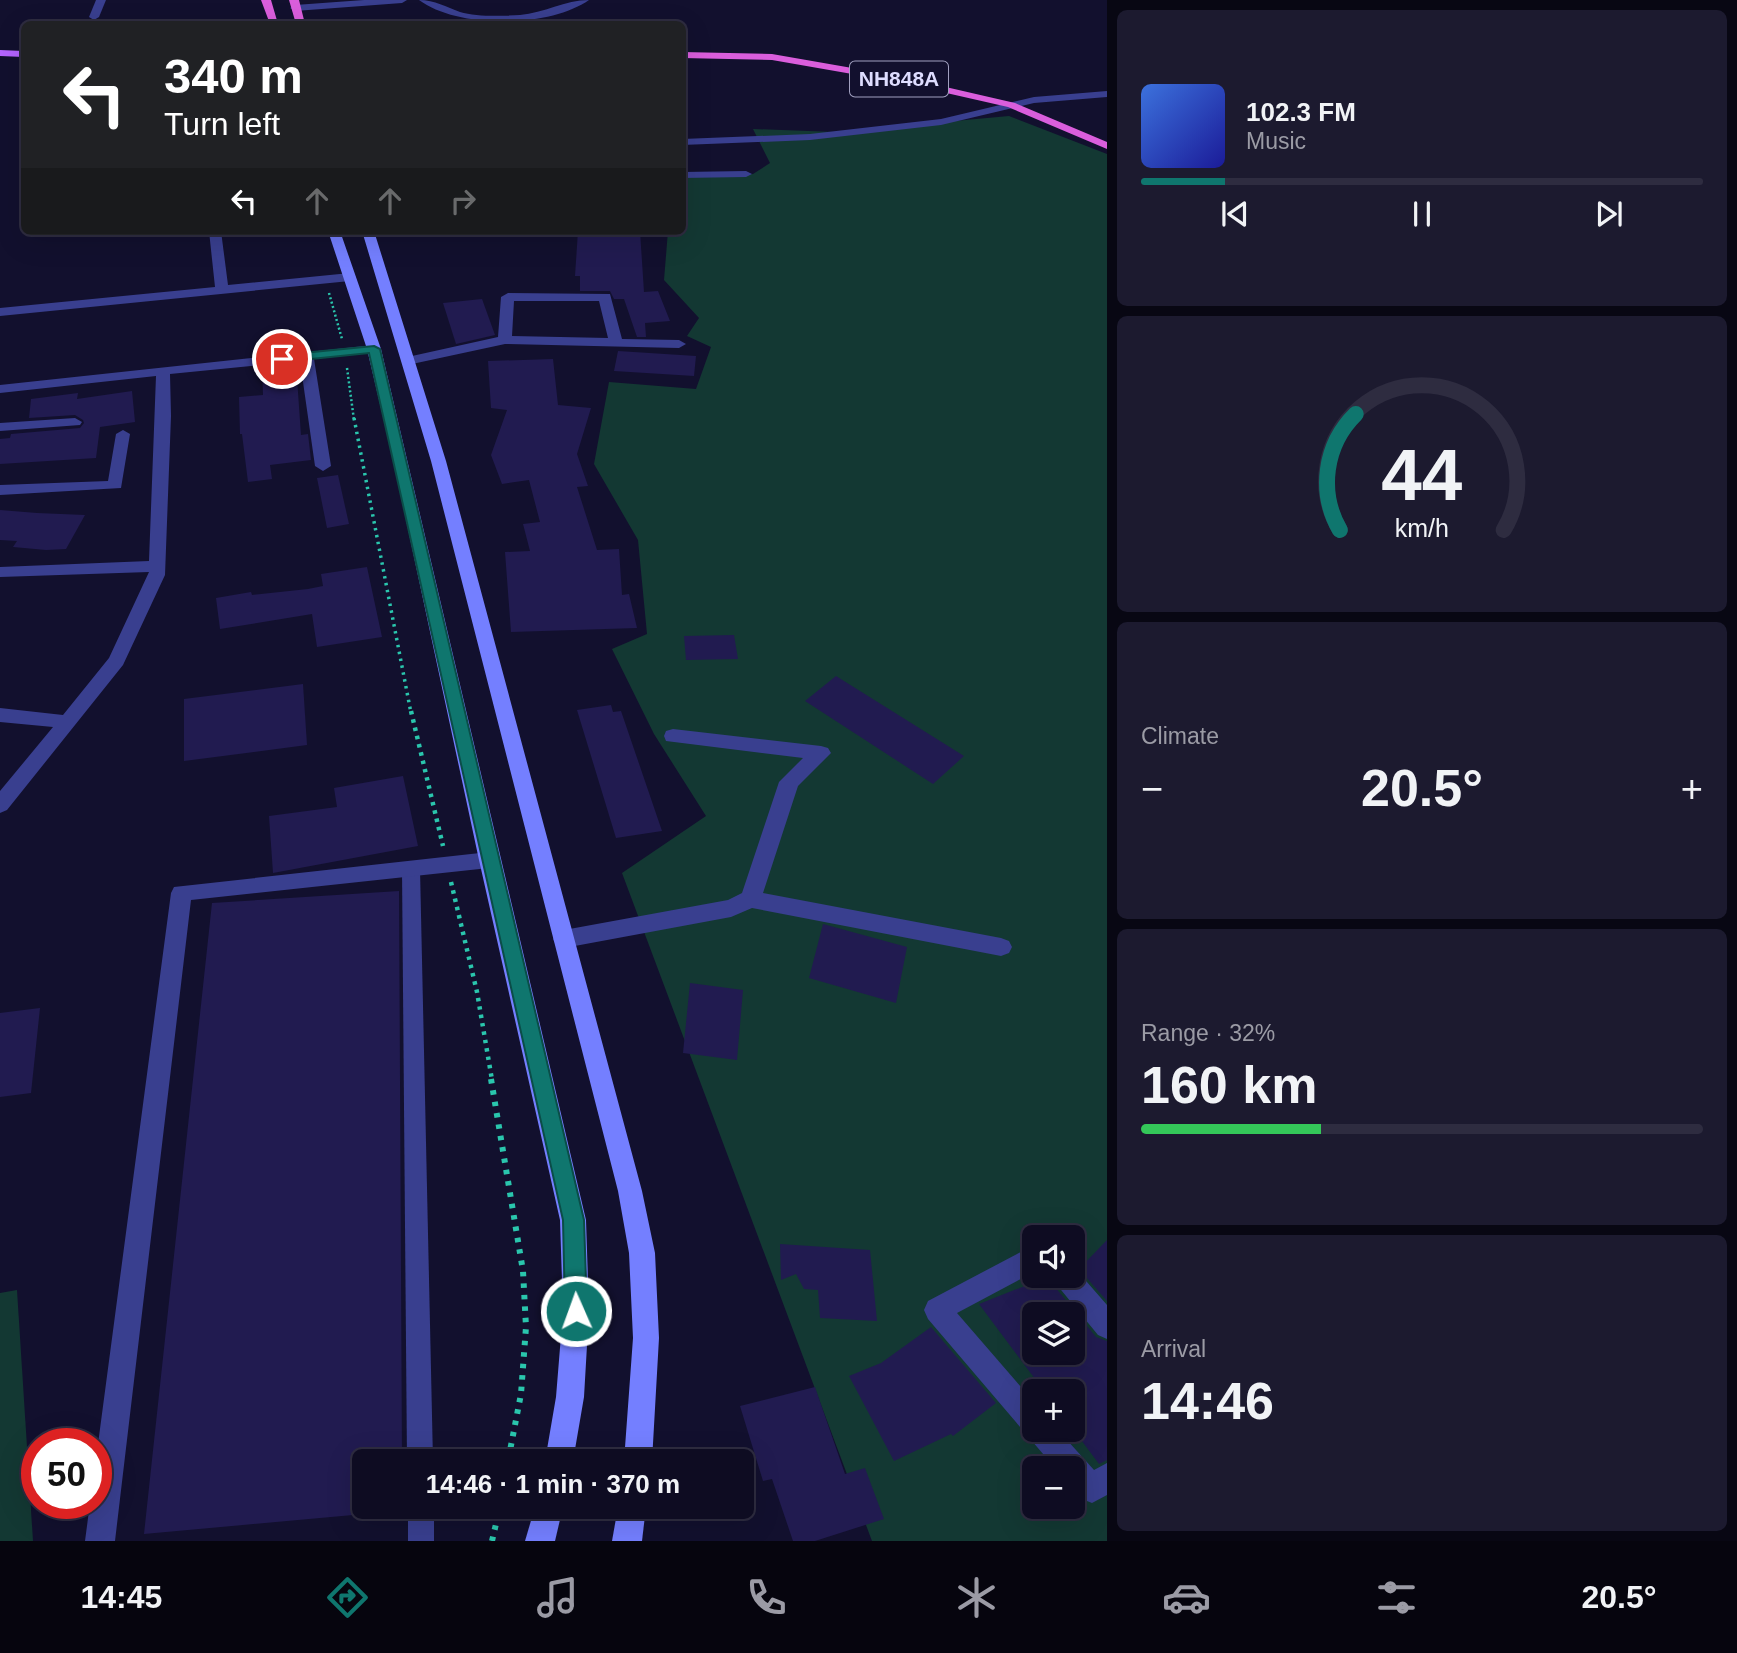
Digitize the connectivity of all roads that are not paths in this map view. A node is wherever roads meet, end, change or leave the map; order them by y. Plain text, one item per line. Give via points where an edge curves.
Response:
1 (101, 0) edge
2 (266, 0) edge
3 (402, 0) edge
4 (424, 0) edge
5 (583, 0) edge
6 (295, 4) edge
7 (94, 17) dead end
8 (273, 21) edge
9 (300, 21) edge
10 (686, 46) edge
11 (0, 53) edge
12 (21, 54) edge
13 (686, 55) edge
14 (1107, 94) edge
15 (1034, 100) junction
16 (1011, 105) junction
17 (1058, 111) dead end
18 (686, 142) edge
19 (1107, 146) edge
20 (746, 174) dead end
21 (686, 175) edge
22 (215, 235) edge
23 (335, 235) edge
24 (369, 235) edge
25 (350, 277) junction
26 (222, 289) junction
27 (0, 312) edge
28 (505, 340) junction
29 (616, 343) junction
30 (679, 344) dead end
31 (374, 349) junction
32 (409, 353) junction
33 (306, 356) junction
34 (163, 371) junction
35 (0, 389) edge
36 (75, 422) dead end
37 (0, 428) edge
38 (123, 434) dead end
39 (323, 466) dead end
40 (0, 490) edge
41 (157, 566) junction
42 (0, 572) edge
43 (0, 715) edge
44 (67, 722) junction
45 (673, 736) dead end
46 (0, 805) edge
47 (489, 860) junction
48 (411, 869) junction
49 (751, 899) junction
50 (564, 939) junction
51 (1001, 947) dead end
52 (1022, 1264) edge
53 (1076, 1288) edge
54 (1107, 1326) edge
55 (1022, 1409) edge
56 (1051, 1442) edge
57 (420, 1449) edge
58 (561, 1449) edge
59 (639, 1449) edge
60 (1107, 1477) edge
61 (421, 1519) edge
62 (546, 1519) edge
63 (630, 1519) edge
64 (100, 1541) edge
65 (421, 1541) edge
66 (540, 1541) edge
67 (627, 1541) edge

1 - 7 street
2 - 8 highway
3 - 6 street
4 - 5 street via 462,16 520,18
6 - 9 highway
10 - 15 highway, NH848A via 783,49
11 - 12 main road
13 - 16 highway, NH848A via 772,57
14 - 15 street
15 - 16 street
15 - 17 highway, NH848A
16 - 18 street via 941,122 810,137
16 - 19 highway, NH848A
20 - 21 street
22 - 26 street
23 - 25 main road
24 - 32 main road
25 - 26 street
25 - 31 main road
26 - 27 street
28 - 29 street
28 - 29 street via 508,298 605,297
28 - 32 street
29 - 30 street
31 - 32 main road
31 - 33 street
31 - 47 main road
32 - 50 main road
33 - 34 street
33 - 39 street
34 - 35 street
34 - 41 street
36 - 37 street
38 - 40 street via 115,485
41 - 42 street
41 - 44 street via 117,661
43 - 44 street
44 - 46 street
45 - 49 street via 821,752 789,782
47 - 48 street
47 - 58 main road via 573,1220 576,1311
48 - 57 street
48 - 64 street via 181,893
49 - 50 street via 731,908
49 - 51 street
50 - 59 main road via 642,1253 646,1338
52 - 55 street via 937,1310
53 - 54 street
56 - 60 street via 1092,1489
61 - 65 street
62 - 66 main road
63 - 67 main road

